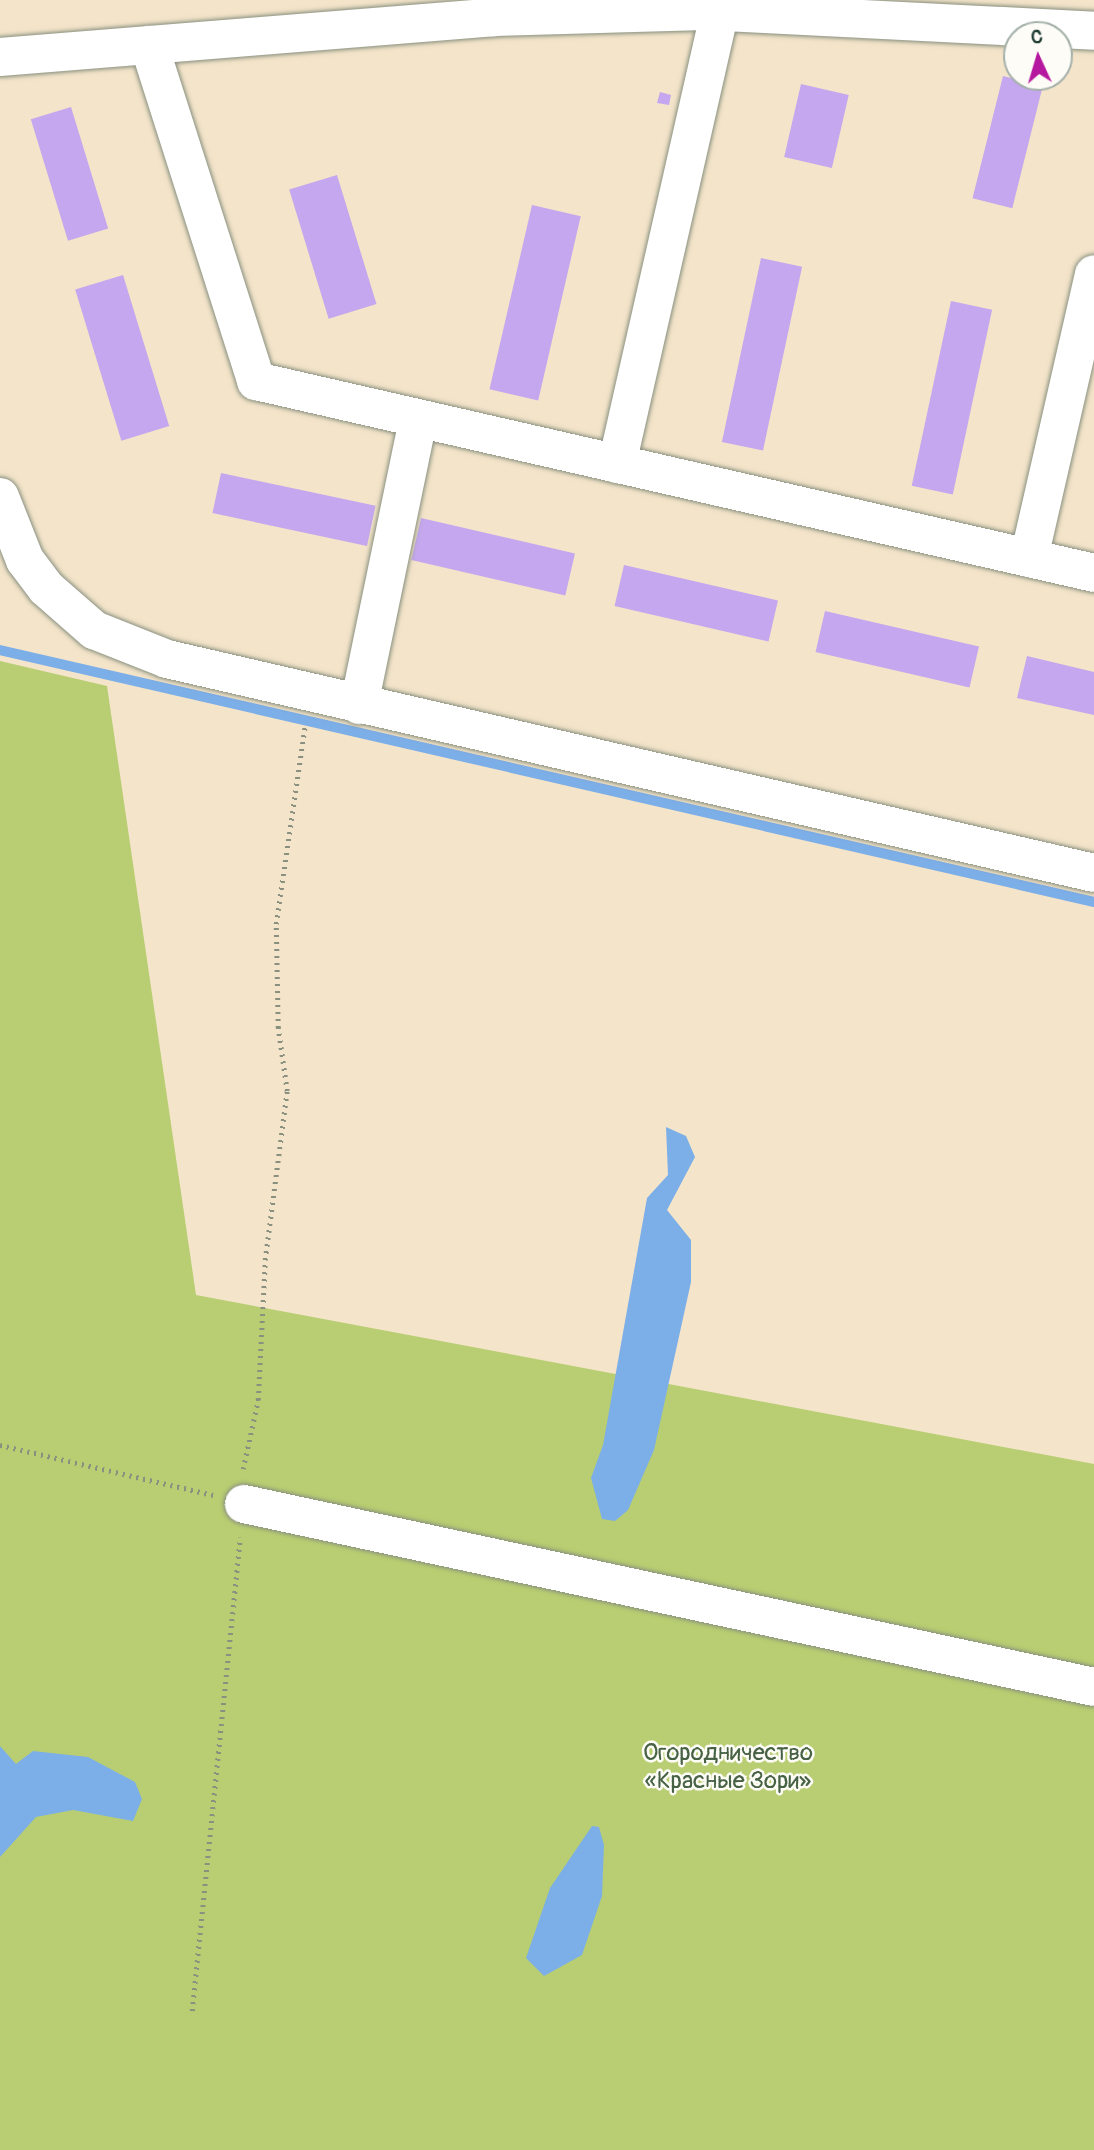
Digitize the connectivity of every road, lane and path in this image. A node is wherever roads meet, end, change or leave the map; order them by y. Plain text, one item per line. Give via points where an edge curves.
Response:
1 (720, 12) junction
2 (1094, 32) edge
3 (149, 45) junction
4 (0, 57) edge
5 (1094, 274) edge
6 (418, 419) junction
7 (617, 464) junction
8 (0, 498) edge
9 (1029, 558) junction
10 (1094, 573) edge
11 (359, 705) junction
12 (304, 733) dead end
13 (1094, 873) edge
14 (0, 1445) edge
15 (244, 1504) junction
16 (1094, 1687) edge
17 (192, 2011) dead end

1 - 2 street
1 - 3 street via 495,17
1 - 7 street
3 - 4 street
3 - 6 street via 256,381
5 - 9 street
6 - 7 street
6 - 11 street
7 - 9 street
8 - 11 street via 25,560 94,631 167,659
9 - 10 street
11 - 13 street
12 - 15 path via 276,925 278,1028 287,1091 265,1260 258,1400 242,1475
14 - 15 path
15 - 16 street
15 - 17 path

